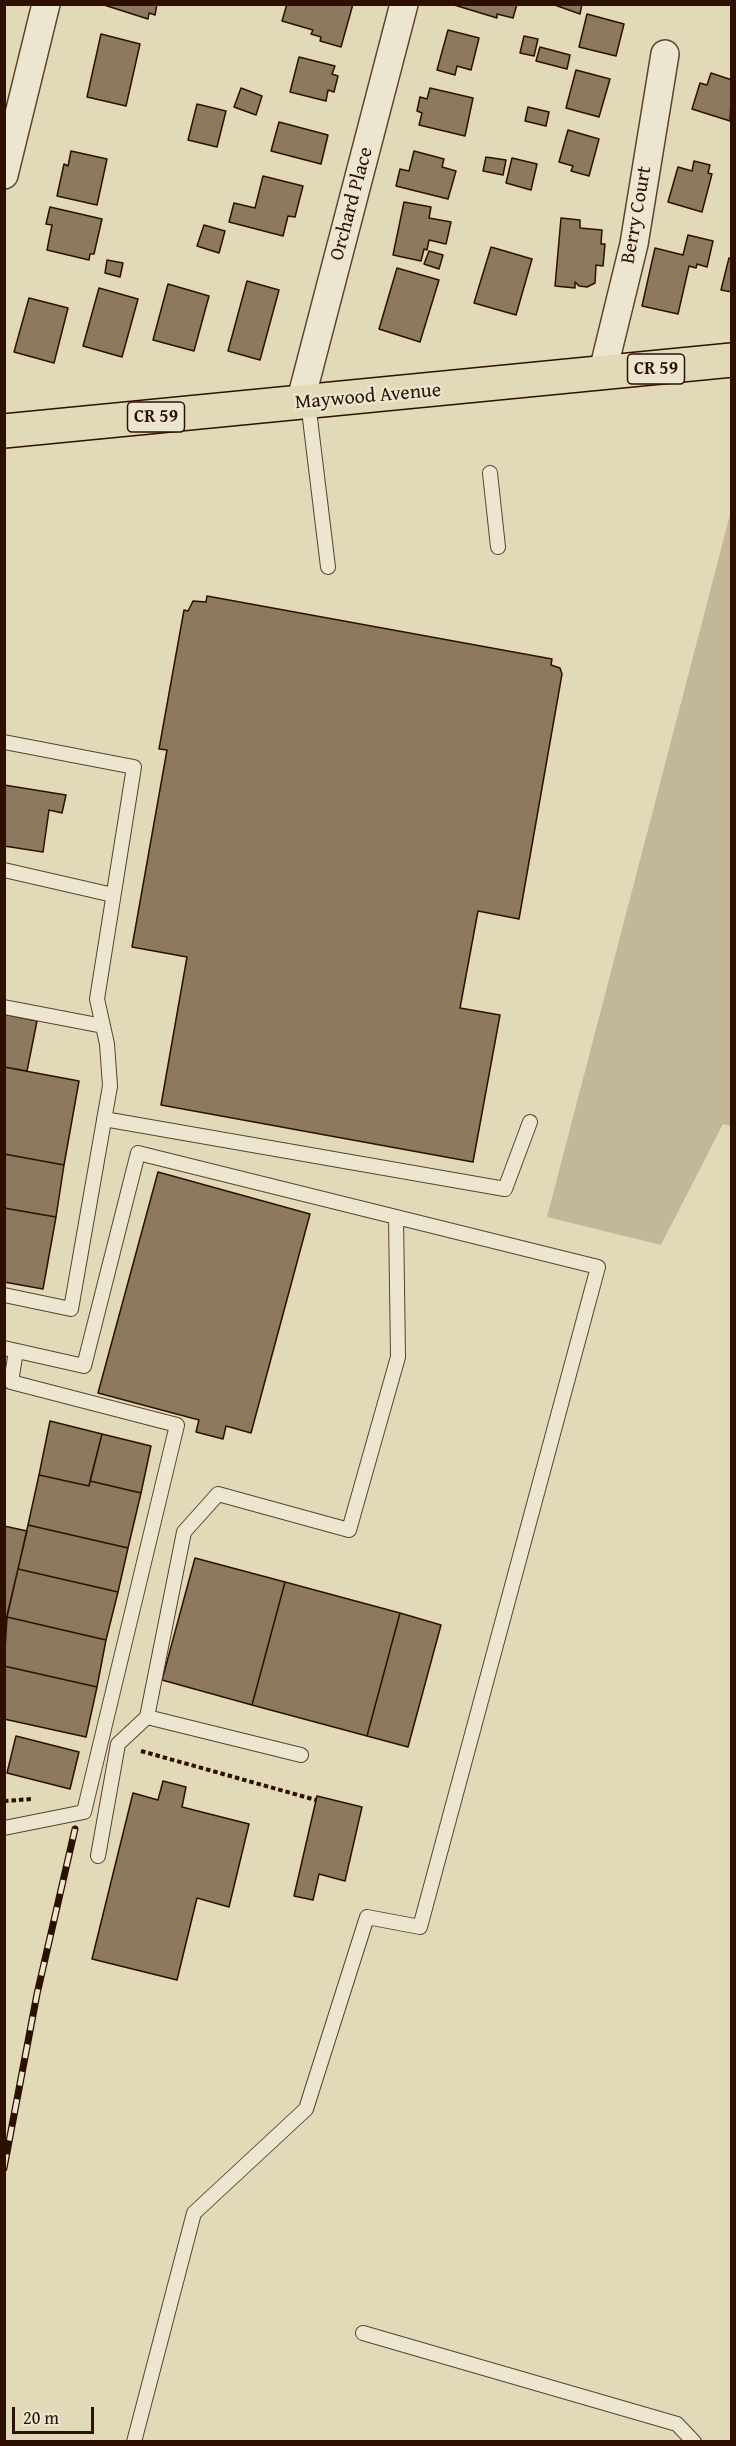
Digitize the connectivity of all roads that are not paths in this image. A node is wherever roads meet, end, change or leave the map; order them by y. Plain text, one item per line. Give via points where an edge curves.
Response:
1 (46, 4) edge
2 (404, 4) edge
3 (665, 54) dead end
4 (4, 175) edge
5 (732, 360) edge
6 (602, 375) junction
7 (304, 403) junction
8 (4, 431) edge
9 (490, 473) dead end
10 (498, 547) dead end
11 (328, 567) dead end
12 (4, 742) edge
13 (4, 870) edge
14 (113, 895) junction
15 (4, 1007) edge
16 (103, 1026) junction
17 (104, 1119) junction
18 (530, 1122) dead end
19 (396, 1217) junction
20 (4, 1295) edge
21 (10, 1350) edge
22 (147, 1717) junction
23 (301, 1755) dead end
24 (4, 1828) edge
25 (98, 1856) dead end
26 (363, 2333) dead end
27 (134, 2442) edge
28 (694, 2442) edge

1 - 4 street
2 - 7 street, Orchard Place
3 - 6 street, Berry Court via 634,244
5 - 6 main road, Maywood Avenue / CR 59
6 - 7 main road, Maywood Avenue / CR 59
7 - 8 main road, Maywood Avenue / CR 59
7 - 11 lane
9 - 10 lane
12 - 14 lane via 134,767
13 - 14 lane
14 - 16 lane via 97,999
15 - 16 lane
16 - 17 lane via 110,1086
17 - 18 lane via 505,1189
17 - 20 lane via 71,1309
19 - 21 lane via 138,1153 84,1366
19 - 22 lane via 398,1357 349,1530 218,1494 184,1532
19 - 27 lane via 598,1268 420,1927 367,1917 306,2109 194,2213
21 - 24 lane via 11,1382 177,1425 84,1812
22 - 23 lane
22 - 25 lane via 117,1744
26 - 28 lane via 676,2424

